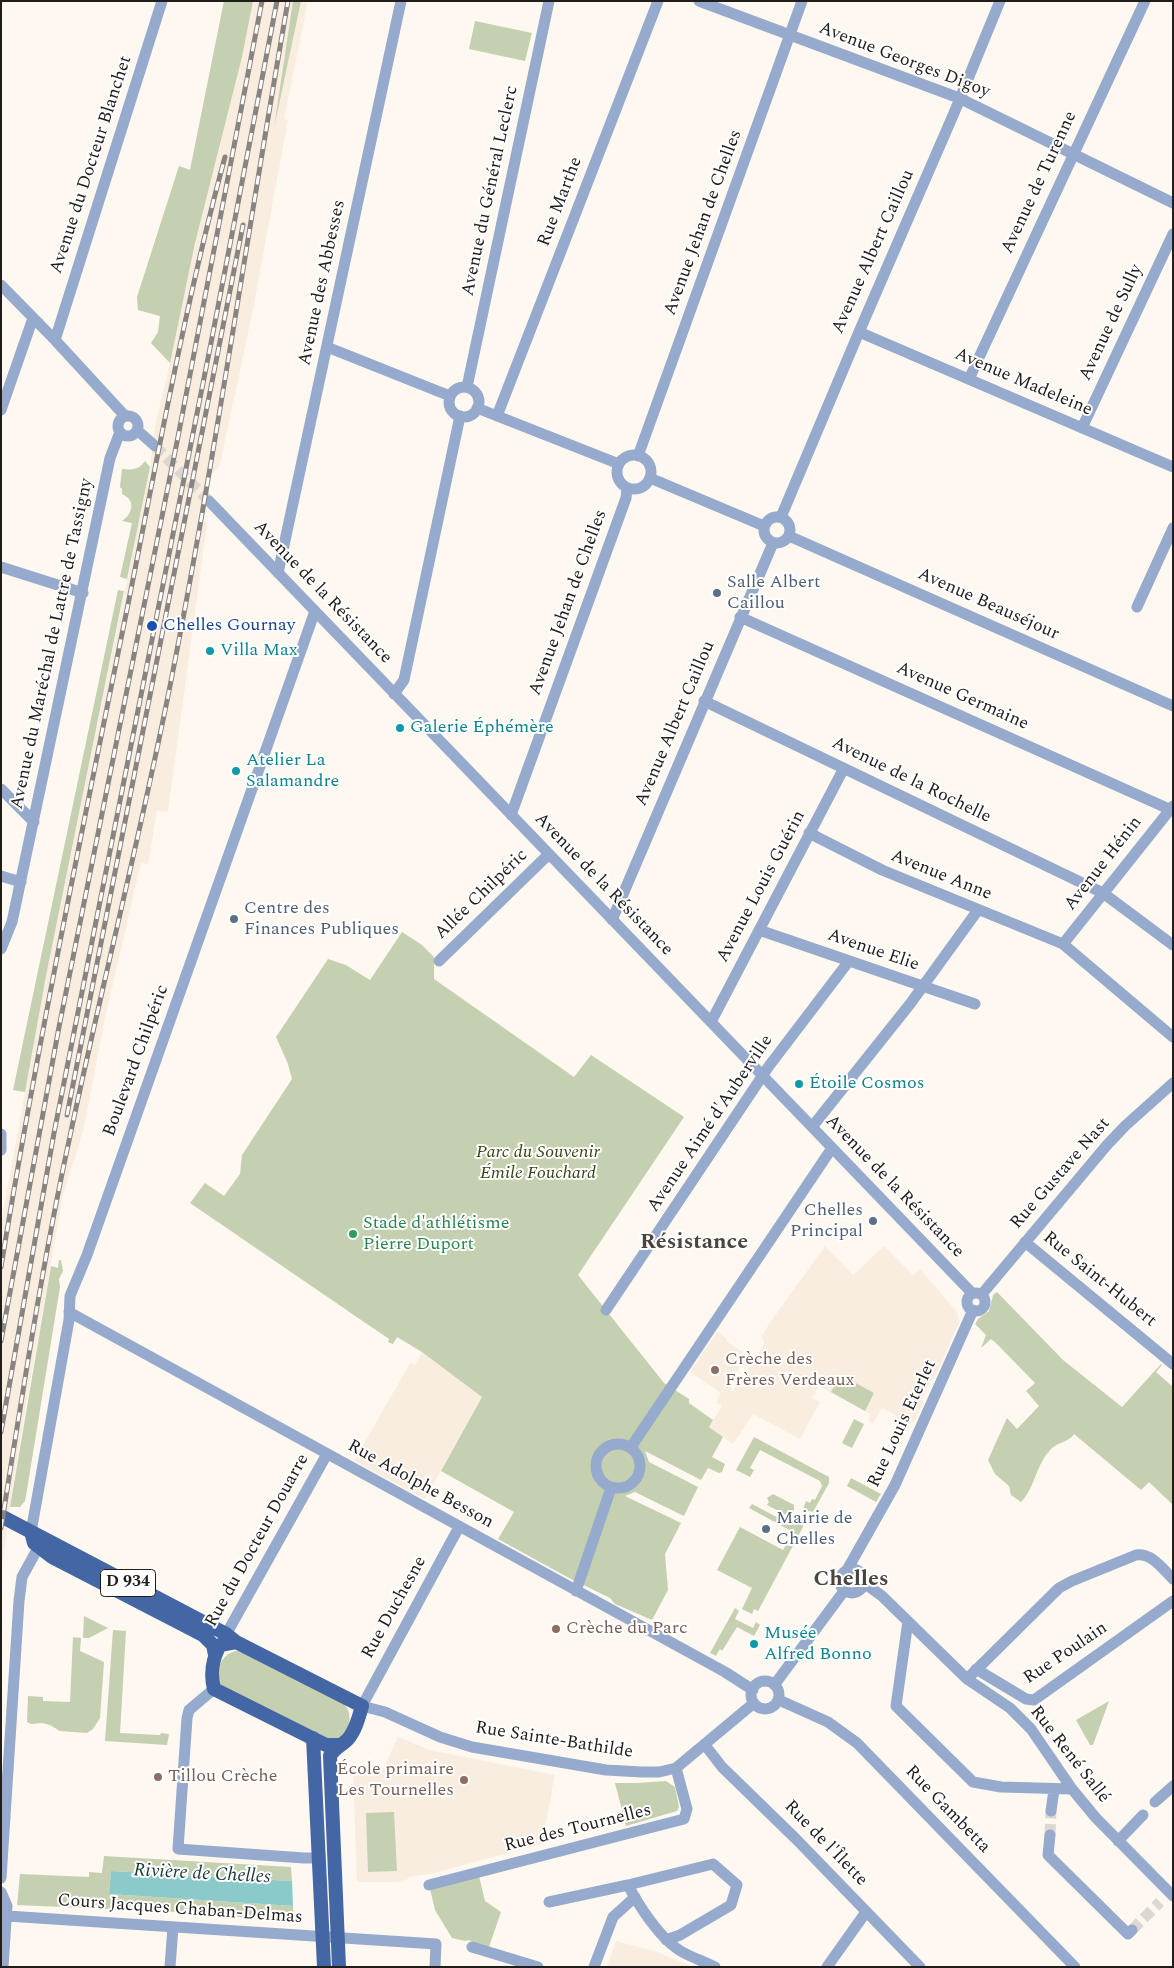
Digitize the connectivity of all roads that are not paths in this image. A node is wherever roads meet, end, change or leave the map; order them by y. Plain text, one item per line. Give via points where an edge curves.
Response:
1 (162, 1) edge
2 (401, 1) edge
3 (549, 1) edge
4 (658, 1) edge
5 (698, 1) edge
6 (802, 1) edge
7 (1000, 1) edge
8 (1145, 1) edge
9 (790, 35) junction
10 (959, 98) junction
11 (1073, 154) junction
12 (1173, 203) edge
13 (1173, 234) edge
14 (1, 285) edge
15 (34, 318) junction
16 (859, 332) junction
17 (55, 340) junction
18 (327, 347) junction
19 (968, 379) junction
20 (467, 387) junction
21 (450, 396) junction
22 (477, 408) junction
23 (1, 410) edge
24 (125, 416) junction
25 (460, 416) junction
26 (497, 416) junction
27 (1082, 428) junction
28 (138, 430) junction
29 (120, 432) junction
30 (155, 446) tunnel mouth
31 (638, 456) junction
32 (618, 464) junction
33 (1173, 467) edge
34 (650, 478) junction
35 (627, 488) junction
36 (209, 500) tunnel mouth
37 (781, 517) junction
38 (764, 526) junction
39 (1173, 528) edge
40 (790, 536) junction
41 (773, 543) junction
42 (1, 567) edge
43 (278, 573) junction
44 (82, 593) junction
45 (1137, 607) dead end
46 (315, 611) junction
47 (740, 617) junction
48 (394, 694) junction
49 (704, 701) junction
50 (1173, 706) edge
51 (844, 768) junction
52 (1, 789) edge
53 (1171, 808) edge
54 (511, 815) junction
55 (34, 822) junction
56 (809, 834) junction
57 (549, 854) junction
58 (1, 876) edge
59 (21, 882) junction
60 (1103, 893) junction
61 (978, 910) junction
62 (612, 920) junction
63 (759, 930) junction
64 (1171, 942) edge
65 (1063, 944) junction
66 (1, 949) edge
67 (438, 961) dead end
68 (849, 961) junction
69 (923, 986) junction
70 (975, 1004) dead end
71 (711, 1022) junction
72 (1173, 1037) edge
73 (762, 1076) junction
74 (1173, 1083) edge
75 (812, 1127) junction
76 (1, 1134) edge
77 (832, 1148) junction
78 (1, 1150) edge
79 (1025, 1242) junction
80 (977, 1294) junction
81 (606, 1310) dead end
82 (69, 1312) junction
83 (1173, 1364) edge
84 (631, 1448) junction
85 (327, 1454) junction
86 (611, 1488) junction
87 (1, 1516) edge
88 (459, 1527) junction
89 (31, 1532) junction
90 (38, 1548) junction
91 (859, 1549) junction
92 (847, 1570) junction
93 (860, 1572) junction
94 (1173, 1579) edge
95 (864, 1583) junction
96 (576, 1591) junction
97 (844, 1591) junction
98 (1173, 1601) edge
99 (908, 1621) junction
100 (224, 1644) junction
101 (976, 1669) junction
102 (967, 1679) junction
103 (775, 1684) junction
104 (214, 1689) junction
105 (752, 1690) junction
106 (778, 1700) junction
107 (754, 1703) junction
108 (362, 1706) junction
109 (313, 1738) junction
110 (339, 1745) junction
111 (705, 1745) junction
112 (676, 1768) junction
113 (1173, 1786) edge
114 (1072, 1789) junction
115 (1054, 1790) junction
116 (1155, 1802) dead end
117 (1051, 1811) tunnel mouth
118 (1143, 1815) dead end
119 (1050, 1835) tunnel mouth
120 (1118, 1842) junction
121 (319, 1858) junction
122 (1, 1878) edge
123 (429, 1885) dead end
124 (628, 1885) junction
125 (1, 1892) edge
126 (1168, 1896) edge
127 (635, 1898) junction
128 (548, 1902) dead end
129 (866, 1912) junction
130 (6, 1916) junction
131 (173, 1927) junction
132 (1132, 1930) dead end
133 (323, 1937) junction
134 (344, 1938) junction
135 (666, 1940) junction
136 (472, 1946) dead end
137 (3, 1967) edge
138 (170, 1967) edge
139 (324, 1967) edge
140 (339, 1967) edge
141 (435, 1967) edge
142 (538, 1967) edge
143 (594, 1967) edge
144 (715, 1967) edge
145 (827, 1967) edge
146 (920, 1967) edge
147 (1075, 1967) edge

1 - 17 street, Avenue du Docteur Blanchet
2 - 18 street, Avenue des Abbesses
3 - 20 street, Avenue du Général Leclerc
4 - 26 street, Rue Marthe
5 - 9 street, Avenue Georges Digoy
6 - 9 street, Avenue Jehan de Chelles
7 - 10 street, Avenue Albert Caillou
8 - 11 street, Avenue de Turenne
9 - 10 street, Avenue Georges Digoy
9 - 31 street, Avenue Jehan de Chelles
10 - 11 street, Avenue Georges Digoy
10 - 16 street, Avenue Albert Caillou
11 - 12 street, Avenue Georges Digoy
11 - 19 street, Avenue de Turenne
13 - 27 street, Avenue de Sully
14 - 15 street
15 - 17 street
15 - 23 street
16 - 19 street, Avenue Madeleine
16 - 37 street, Avenue Albert Caillou
17 - 24 street
18 - 21 street
18 - 43 street, Avenue des Abbesses
19 - 27 street, Avenue Madeleine
20 - 21 street via 458,388
20 - 22 street via 477,395
21 - 25 street via 450,407
22 - 25 street via 470,415
22 - 26 street
24 - 28 street via 137,420
24 - 29 street via 118,423
25 - 48 street via 405,677
26 - 32 street
27 - 33 street, Avenue Madeleine
28 - 29 street via 129,436
28 - 30 street
29 - 44 street, Avenue du Maréchal de Lattre de Tassigny via 110,458
31 - 32 street via 627,456
31 - 34 street via 650,467
32 - 35 street via 619,481
34 - 35 street via 638,489
34 - 38 street
35 - 54 street, Avenue Jehan de Chelles
36 - 43 street, Avenue de la Résistance
37 - 38 street via 769,520
37 - 40 street via 789,525
38 - 41 street via 764,534
39 - 45 street
40 - 41 street via 782,543
40 - 50 street, Avenue Beauséjour
41 - 47 street, Avenue Albert Caillou
42 - 44 street
43 - 46 street, Avenue de la Résistance
44 - 55 street, Avenue du Maréchal de Lattre de Tassigny
46 - 48 street, Avenue de la Résistance
46 - 82 street, Boulevard Chilpéric via 72,1290
47 - 49 street, Avenue Albert Caillou
47 - 53 street, Avenue Germaine
48 - 54 street, Avenue de la Résistance
49 - 51 street, Avenue de la Rochelle
49 - 62 street, Avenue Albert Caillou
51 - 56 street, Avenue Louis Guérin
51 - 60 street, Avenue de la Rochelle
52 - 55 street
53 - 60 street, Avenue Hénin
54 - 57 street, Avenue de la Résistance
55 - 59 street, Avenue du Maréchal de Lattre de Tassigny
56 - 61 street, Avenue Anne via 882,870
56 - 63 street, Avenue Louis Guérin
57 - 62 street, Avenue de la Résistance
57 - 67 street, Allée Chilpéric
58 - 59 street
59 - 66 street, Avenue du Maréchal de Lattre de Tassigny via 12,922
60 - 64 street, Avenue de la Rochelle
60 - 65 street, Avenue Hénin
61 - 65 street, Avenue Anne
61 - 69 street
62 - 71 street, Avenue de la Résistance
63 - 68 street, Avenue Elie
63 - 71 street, Avenue Louis Guérin
65 - 72 street, Avenue Anne
68 - 69 street, Avenue Elie
68 - 73 street, Avenue Aimé d'Auberville
69 - 70 street, Avenue Elie
69 - 75 street
71 - 73 street, Avenue de la Résistance
73 - 75 street, Avenue de la Résistance
73 - 81 street, Avenue Aimé d'Auberville
74 - 79 street, Rue Gustave Nast via 1124,1126
75 - 77 street, Avenue de la Résistance
76 - 78 street
77 - 80 street, Avenue de la Résistance
77 - 84 street
79 - 80 street, Rue Gustave Nast
79 - 83 street, Rue Saint-Hubert
80 - 91 street, Rue Louis Eterlet via 967,1301 973,1310 895,1485
82 - 85 street, Rue Adolphe Besson
82 - 89 street, Boulevard Chilpéric
84 - 86 street via 640,1464 638,1476 630,1486
84 - 86 street via 612,1444 598,1456 597,1475
85 - 88 street, Rue Adolphe Besson
85 - 100 street, Rue du Docteur Douarre
86 - 96 street
87 - 89 main road, D 934
88 - 96 street, Rue Adolphe Besson
88 - 108 street, Rue Duchesne
89 - 90 main road
89 - 100 main road, D 934
90 - 100 main road, D 934 via 203,1636 213,1645
90 - 122 street via 22,1577 19,1601
91 - 92 street, Rue Louis Eterlet
91 - 93 street
92 - 93 street
92 - 97 street via 840,1578
93 - 95 street
94 - 101 street via 1148,1555 1136,1554 1072,1580 1059,1588
95 - 97 street via 854,1594
95 - 99 street, Rue René Sallé
96 - 105 street, Rue Adolphe Besson
97 - 103 street
98 - 101 street, Rue Poulain via 1034,1700 1026,1699
99 - 102 street, Rue René Sallé
99 - 115 street via 896,1706 973,1782
100 - 104 main road via 212,1669
100 - 108 main road
101 - 102 street
102 - 114 street, Rue René Sallé via 1010,1708 1031,1729
103 - 105 street via 762,1682
103 - 106 street
104 - 109 main road
104 - 121 street via 189,1710 187,1718 178,1849
105 - 107 street
106 - 107 street via 765,1709
106 - 147 street, Rue Gambetta via 828,1722 857,1743
107 - 111 street, Rue Sainte-Bathilde
108 - 110 main road via 348,1739
108 - 112 street, Rue Sainte-Bathilde via 472,1747 606,1770 651,1772
109 - 110 main road via 326,1745
109 - 121 main road
110 - 134 main road via 330,1754 330,1763
111 - 112 street, Rue Sainte-Bathilde
111 - 129 street, Rue de l'Îlette via 722,1767
112 - 123 street, Rue des Tournelles via 687,1809 684,1819
113 - 116 street
114 - 115 street
114 - 120 street, Rue René Sallé
115 - 117 street
118 - 120 street
119 - 132 street via 1048,1855 1128,1934
120 - 126 street, Rue René Sallé
121 - 133 main road
124 - 127 street
124 - 128 street
124 - 135 street via 714,1864 737,1884 731,1905
125 - 130 street via 7,1906
127 - 135 street
127 - 143 street via 613,1917
129 - 145 street
129 - 146 street, Rue de l'Îlette
130 - 131 street, Cours Jacques Chaban-Delmas
130 - 137 street
131 - 133 street, Cours Jacques Chaban-Delmas
131 - 138 street
133 - 134 street, Cours Jacques Chaban-Delmas
133 - 139 main road
134 - 140 main road
134 - 141 street, Cours Jacques Chaban-Delmas via 436,1944
135 - 144 street
136 - 142 street

